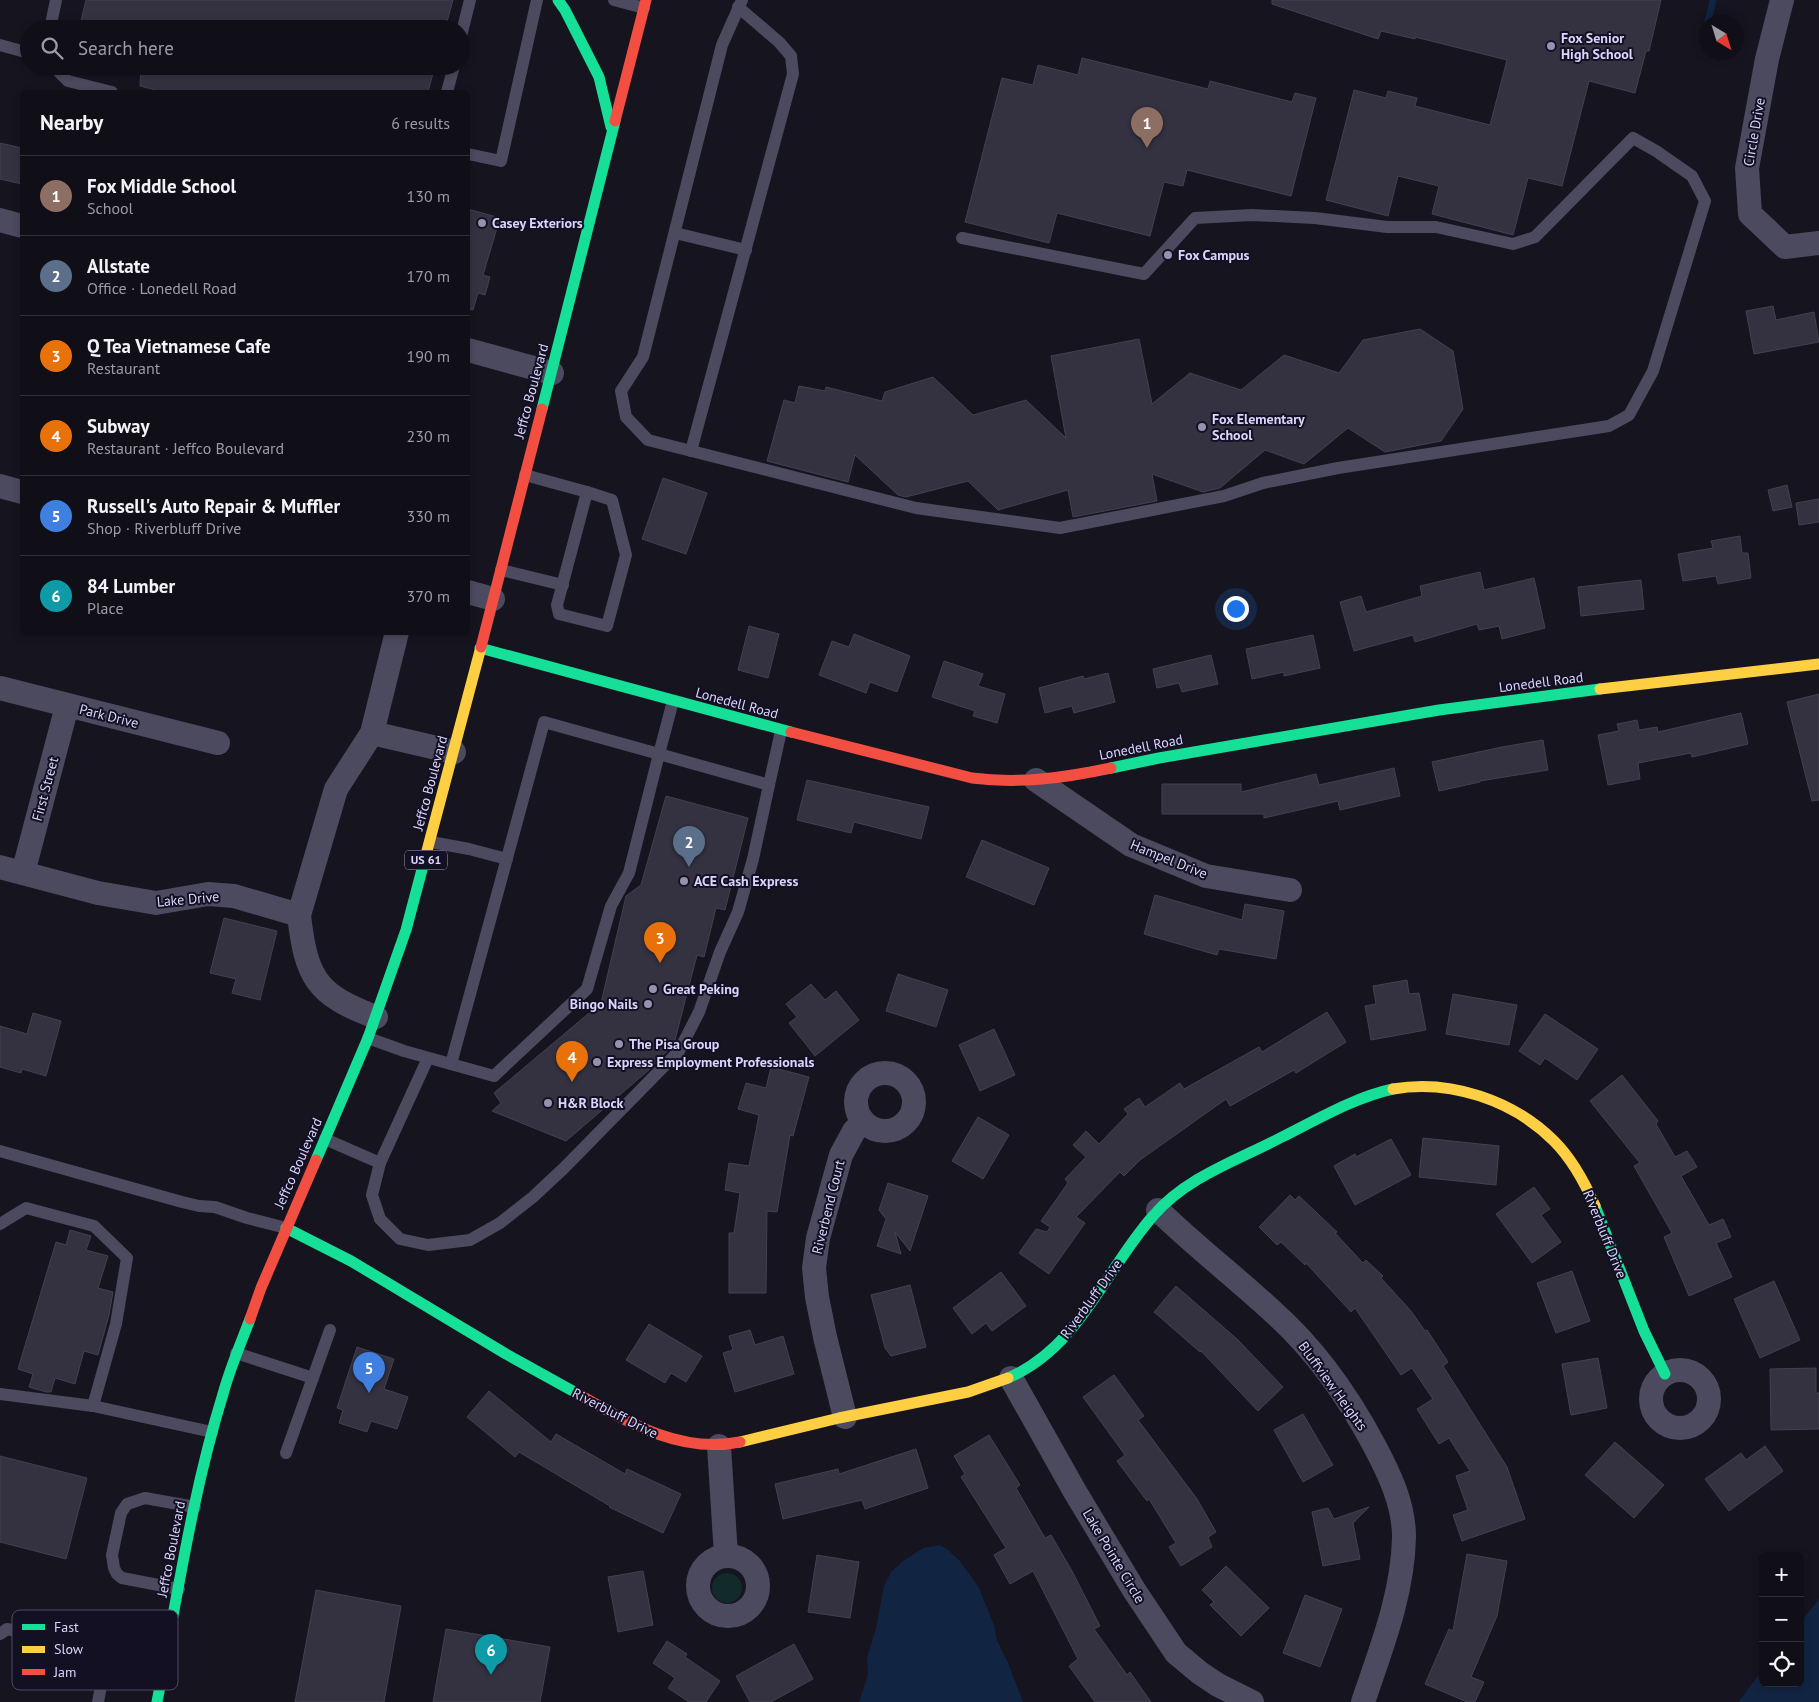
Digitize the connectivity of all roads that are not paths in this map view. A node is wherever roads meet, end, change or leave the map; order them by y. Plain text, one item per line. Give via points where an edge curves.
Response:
1 (56, 0) edge
2 (470, 0) edge
3 (537, 0) edge
4 (558, 0) edge
5 (614, 0) edge
6 (1782, 0) edge
7 (645, 4) edge
8 (740, 4) edge
9 (52, 20) edge
10 (465, 20) edge
11 (0, 46) edge
12 (20, 51) edge
13 (62, 75) edge
14 (452, 75) edge
15 (104, 90) edge
16 (448, 90) edge
17 (612, 135) junction
18 (470, 154) edge
19 (0, 220) edge
20 (20, 225) edge
21 (675, 233) junction
22 (962, 238) dead end
23 (1819, 243) edge
24 (746, 250) junction
25 (470, 351) edge
26 (552, 373) junction
27 (691, 451) junction
28 (524, 474) junction
29 (0, 486) edge
30 (20, 491) edge
31 (587, 492) junction
32 (501, 570) junction
33 (563, 585) junction
34 (470, 593) edge
35 (494, 599) junction
36 (396, 635) edge
37 (480, 648) junction
38 (1819, 664) edge
39 (0, 688) edge
40 (673, 701) junction
41 (67, 706) junction
42 (781, 730) junction
43 (372, 733) junction
44 (218, 743) dead end
45 (454, 752) junction
46 (659, 754) junction
47 (1036, 780) junction
48 (768, 785) junction
49 (431, 842) junction
50 (507, 859) junction
51 (0, 867) edge
52 (23, 872) junction
53 (1290, 890) dead end
54 (299, 915) junction
55 (372, 1027) junction
56 (428, 1058) junction
57 (451, 1064) junction
58 (863, 1122) dead end
59 (325, 1139) junction
60 (0, 1151) edge
61 (380, 1163) junction
62 (1158, 1210) junction
63 (0, 1224) edge
64 (286, 1228) junction
65 (330, 1330) dead end
66 (236, 1353) junction
67 (1665, 1374) dead end
68 (313, 1378) junction
69 (1011, 1378) junction
70 (0, 1394) edge
71 (93, 1406) junction
72 (844, 1417) junction
73 (212, 1432) junction
74 (719, 1446) junction
75 (286, 1453) dead end
76 (195, 1507) junction
77 (726, 1556) dead end
78 (179, 1589) junction
79 (175, 1610) edge
80 (12, 1630) edge
81 (0, 1634) edge
82 (1252, 1702) edge
83 (1363, 1702) edge

1 - 9 lane
2 - 10 lane
3 - 18 lane via 501,161
4 - 17 street via 599,77
5 - 7 lane
6 - 23 street, Circle Drive via 1767,59 1747,168 1750,214 1784,247
7 - 17 street, Jeffco Boulevard / US 61
8 - 21 lane via 722,45
8 - 24 lane via 791,56 793,74
11 - 12 lane
13 - 15 lane via 68,81
14 - 16 lane
17 - 26 street, Jeffco Boulevard / US 61
19 - 20 street
21 - 24 lane
21 - 27 lane via 643,357 621,391 626,417 648,440
22 - 27 lane via 1144,274 1195,218 1252,215 1315,218 1387,227 1436,228 1512,244 1535,237 1633,138 1692,176 1705,201 1653,372 1629,415 1610,426 1338,468 1263,483 1224,496 1060,528 916,508
24 - 27 lane
25 - 26 street
26 - 28 street, Jeffco Boulevard / US 61
28 - 31 lane
28 - 32 street, Jeffco Boulevard / US 61
29 - 30 street
31 - 33 lane
31 - 33 lane via 612,500 626,555 607,626 559,614 557,606
32 - 33 lane
32 - 35 street, Jeffco Boulevard / US 61
34 - 35 street
35 - 37 street, Jeffco Boulevard / US 61
36 - 43 street
37 - 40 street, Lonedell Road
37 - 45 street, Jeffco Boulevard / US 61
38 - 47 street, Lonedell Road via 1415,714 1068,777
39 - 41 street, Park Drive
40 - 42 street, Lonedell Road
40 - 46 lane
41 - 44 street, Park Drive
41 - 52 street, First Street
42 - 47 street, Lonedell Road via 972,778
42 - 48 lane
43 - 45 street
43 - 54 street via 336,790
45 - 49 street, Jeffco Boulevard / US 61
46 - 48 lane
46 - 50 lane via 544,722
46 - 57 lane via 630,873 610,906 587,989 494,1076
47 - 53 street, Hampel Drive via 1131,845 1206,876
48 - 61 lane via 738,912 679,1051 564,1168 500,1224 470,1240 428,1245 400,1239 380,1219 372,1195
49 - 50 lane
49 - 55 street, Jeffco Boulevard / US 61 via 406,930
50 - 57 lane
51 - 52 street, Lake Drive
52 - 54 street, Lake Drive via 98,893 156,903 208,894 234,896
54 - 55 street via 306,959 312,973 324,990
55 - 56 lane
55 - 59 street, Jeffco Boulevard / US 61
56 - 57 lane
56 - 61 lane
58 - 72 street, Riverbend Court via 840,1155 818,1238 814,1268 817,1297
59 - 61 lane
59 - 64 street, Jeffco Boulevard / US 61
60 - 64 lane
62 - 67 street, Riverbluff Drive via 1200,1178 1375,1094 1397,1088 1424,1087 1467,1092 1519,1114 1543,1131 1572,1164 1598,1210 1641,1326
62 - 69 street, Riverbluff Drive via 1063,1339 1038,1362
62 - 83 street, Bluffview Heights via 1272,1310 1306,1347 1348,1401 1391,1479 1403,1526 1402,1569
63 - 71 lane via 26,1208 94,1226 127,1258 116,1324
64 - 66 street, Jeffco Boulevard / US 61
64 - 74 street, Riverbluff Drive via 323,1245 649,1434 686,1444
65 - 68 lane
66 - 68 lane
66 - 73 street, Jeffco Boulevard / US 61
68 - 75 lane
69 - 72 street, Riverbluff Drive via 949,1396
69 - 82 street, Lake Pointe Circle via 1074,1490 1176,1653 1218,1685
70 - 71 lane
71 - 73 lane
72 - 74 street, Riverbluff Drive
73 - 76 street, Jeffco Boulevard / US 61
74 - 77 street
76 - 78 street, Jeffco Boulevard / US 61
76 - 78 lane via 145,1498 127,1504 121,1513 112,1555 114,1568 122,1578
78 - 79 street, Jeffco Boulevard / US 61
80 - 81 lane

